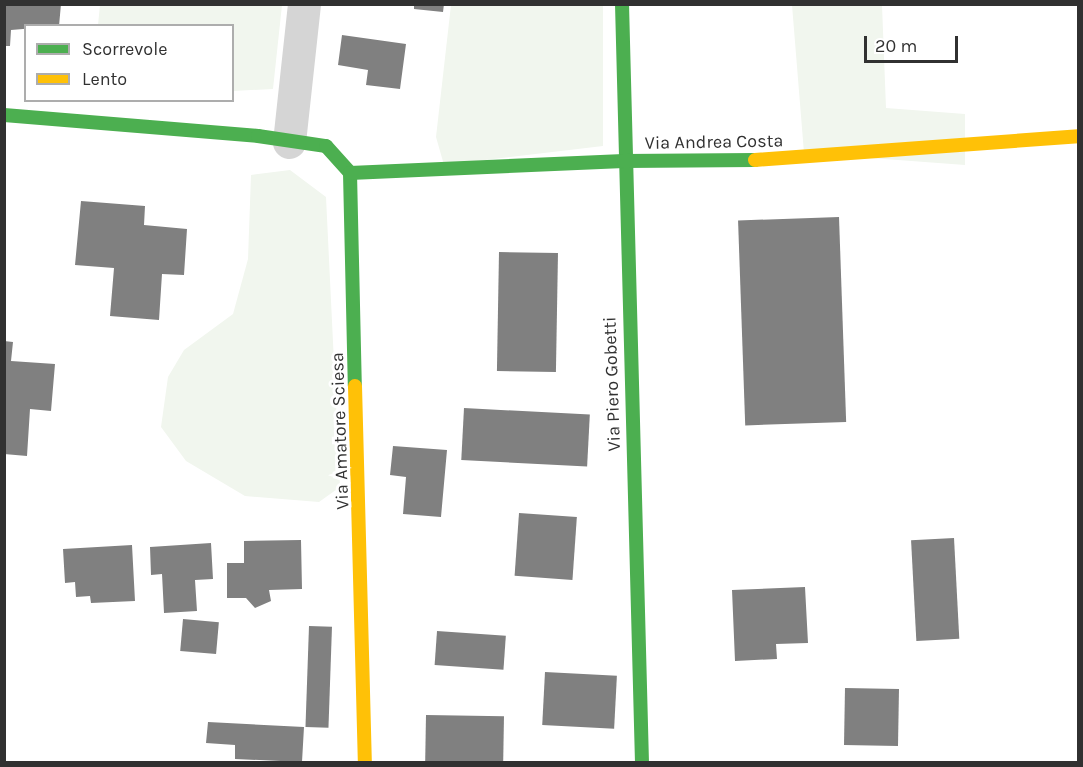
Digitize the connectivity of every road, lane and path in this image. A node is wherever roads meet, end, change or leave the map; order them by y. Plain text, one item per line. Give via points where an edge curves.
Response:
1 (304, 4) edge
2 (622, 4) edge
3 (4, 115) edge
4 (1078, 136) edge
5 (289, 142) junction
6 (624, 161) junction
7 (350, 173) junction
8 (365, 762) edge
9 (642, 762) edge

1 - 5 street
2 - 6 street, Via Piero Gobetti
3 - 5 street
4 - 6 street, Via Andrea Costa via 780,160
5 - 7 street via 326,146
6 - 7 street, Via Andrea Costa
6 - 9 street, Via Piero Gobetti
7 - 8 street, Via Amatore Sciesa

